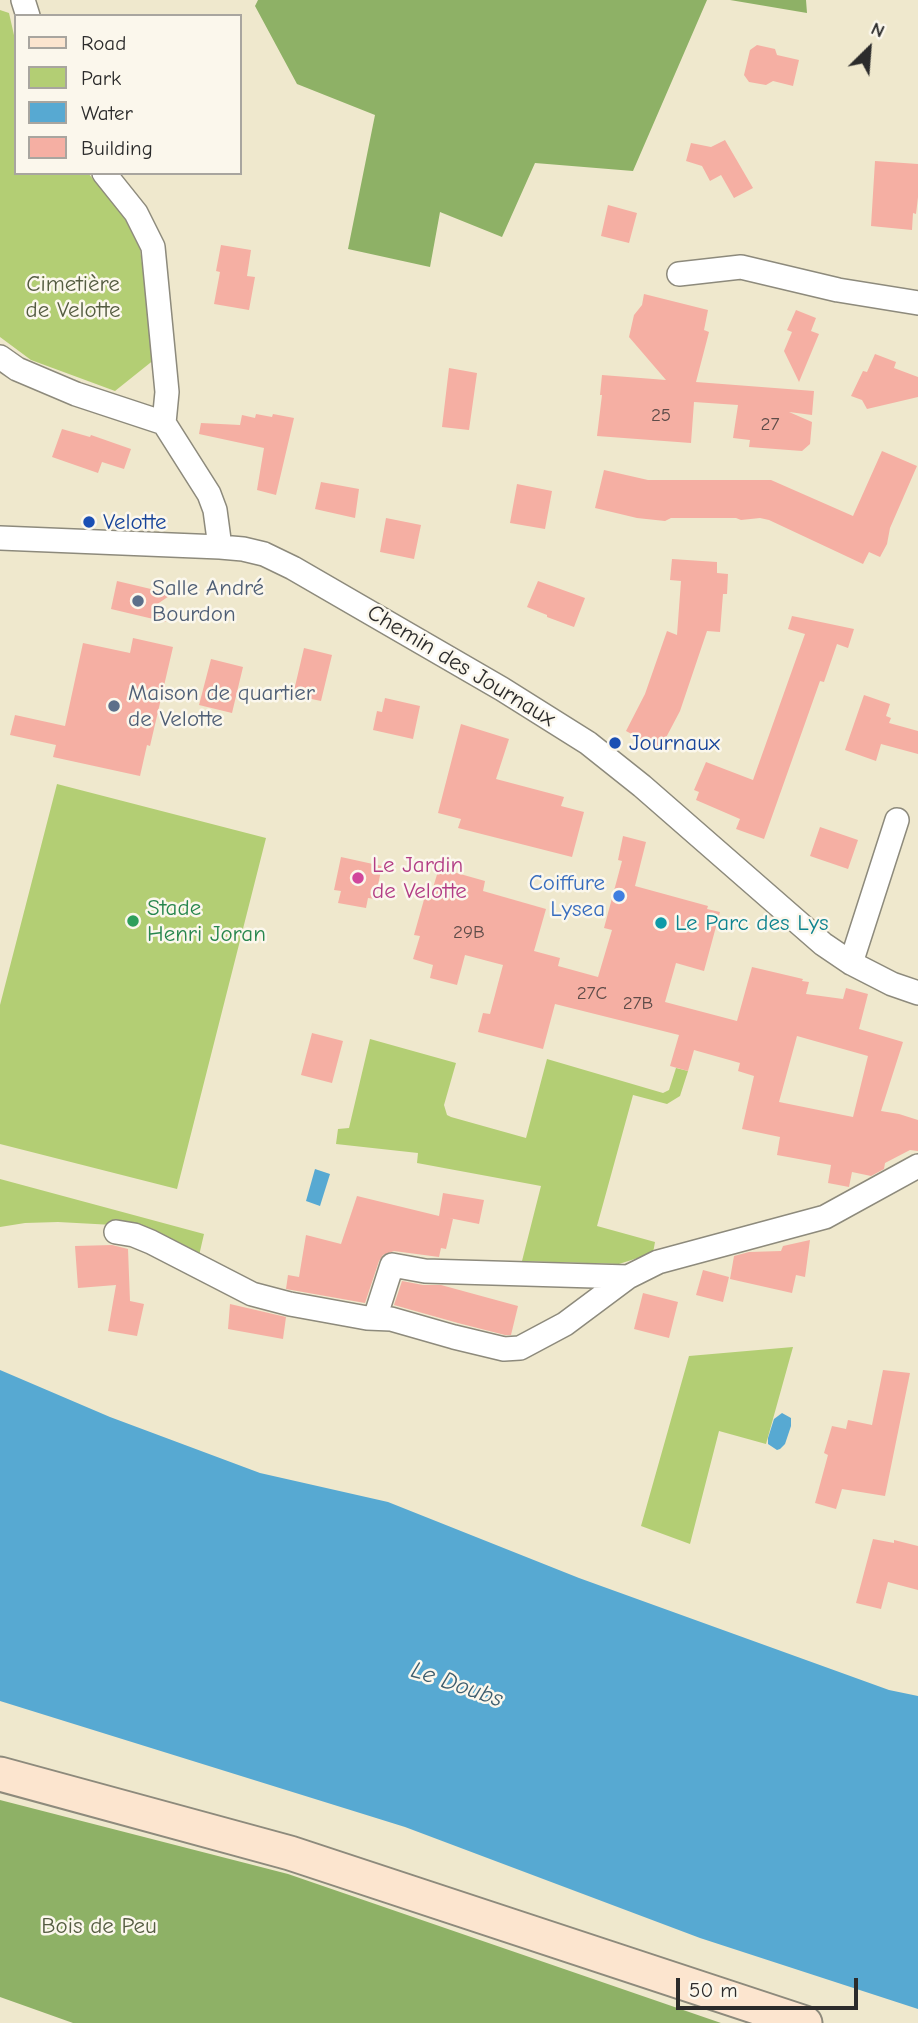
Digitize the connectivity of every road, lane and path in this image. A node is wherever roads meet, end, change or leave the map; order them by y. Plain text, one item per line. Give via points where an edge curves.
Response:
1 (106, 175) edge
2 (679, 274) dead end
3 (918, 303) edge
4 (0, 357) edge
5 (164, 423) junction
6 (0, 538) edge
7 (220, 547) junction
8 (897, 820) dead end
9 (851, 963) junction
10 (918, 993) edge
11 (918, 1166) edge
12 (116, 1232) dead end
13 (628, 1278) junction
14 (375, 1318) junction
15 (0, 1773) edge
16 (805, 2023) edge

1 - 5 street via 136,213 153,247 167,392
2 - 3 street via 741,267
4 - 5 street via 76,394
5 - 7 street via 209,494
6 - 7 street, Chemin des Journaux
7 - 9 street, Chemin des Journaux via 264,554 293,568 588,743
8 - 9 street
9 - 10 street, Chemin des Journaux
11 - 13 street via 825,1217 658,1262
12 - 14 street via 151,1242 252,1294
13 - 14 street via 565,1324 520,1348 504,1349
13 - 14 street via 425,1271 392,1265
15 - 16 main road via 290,1853

